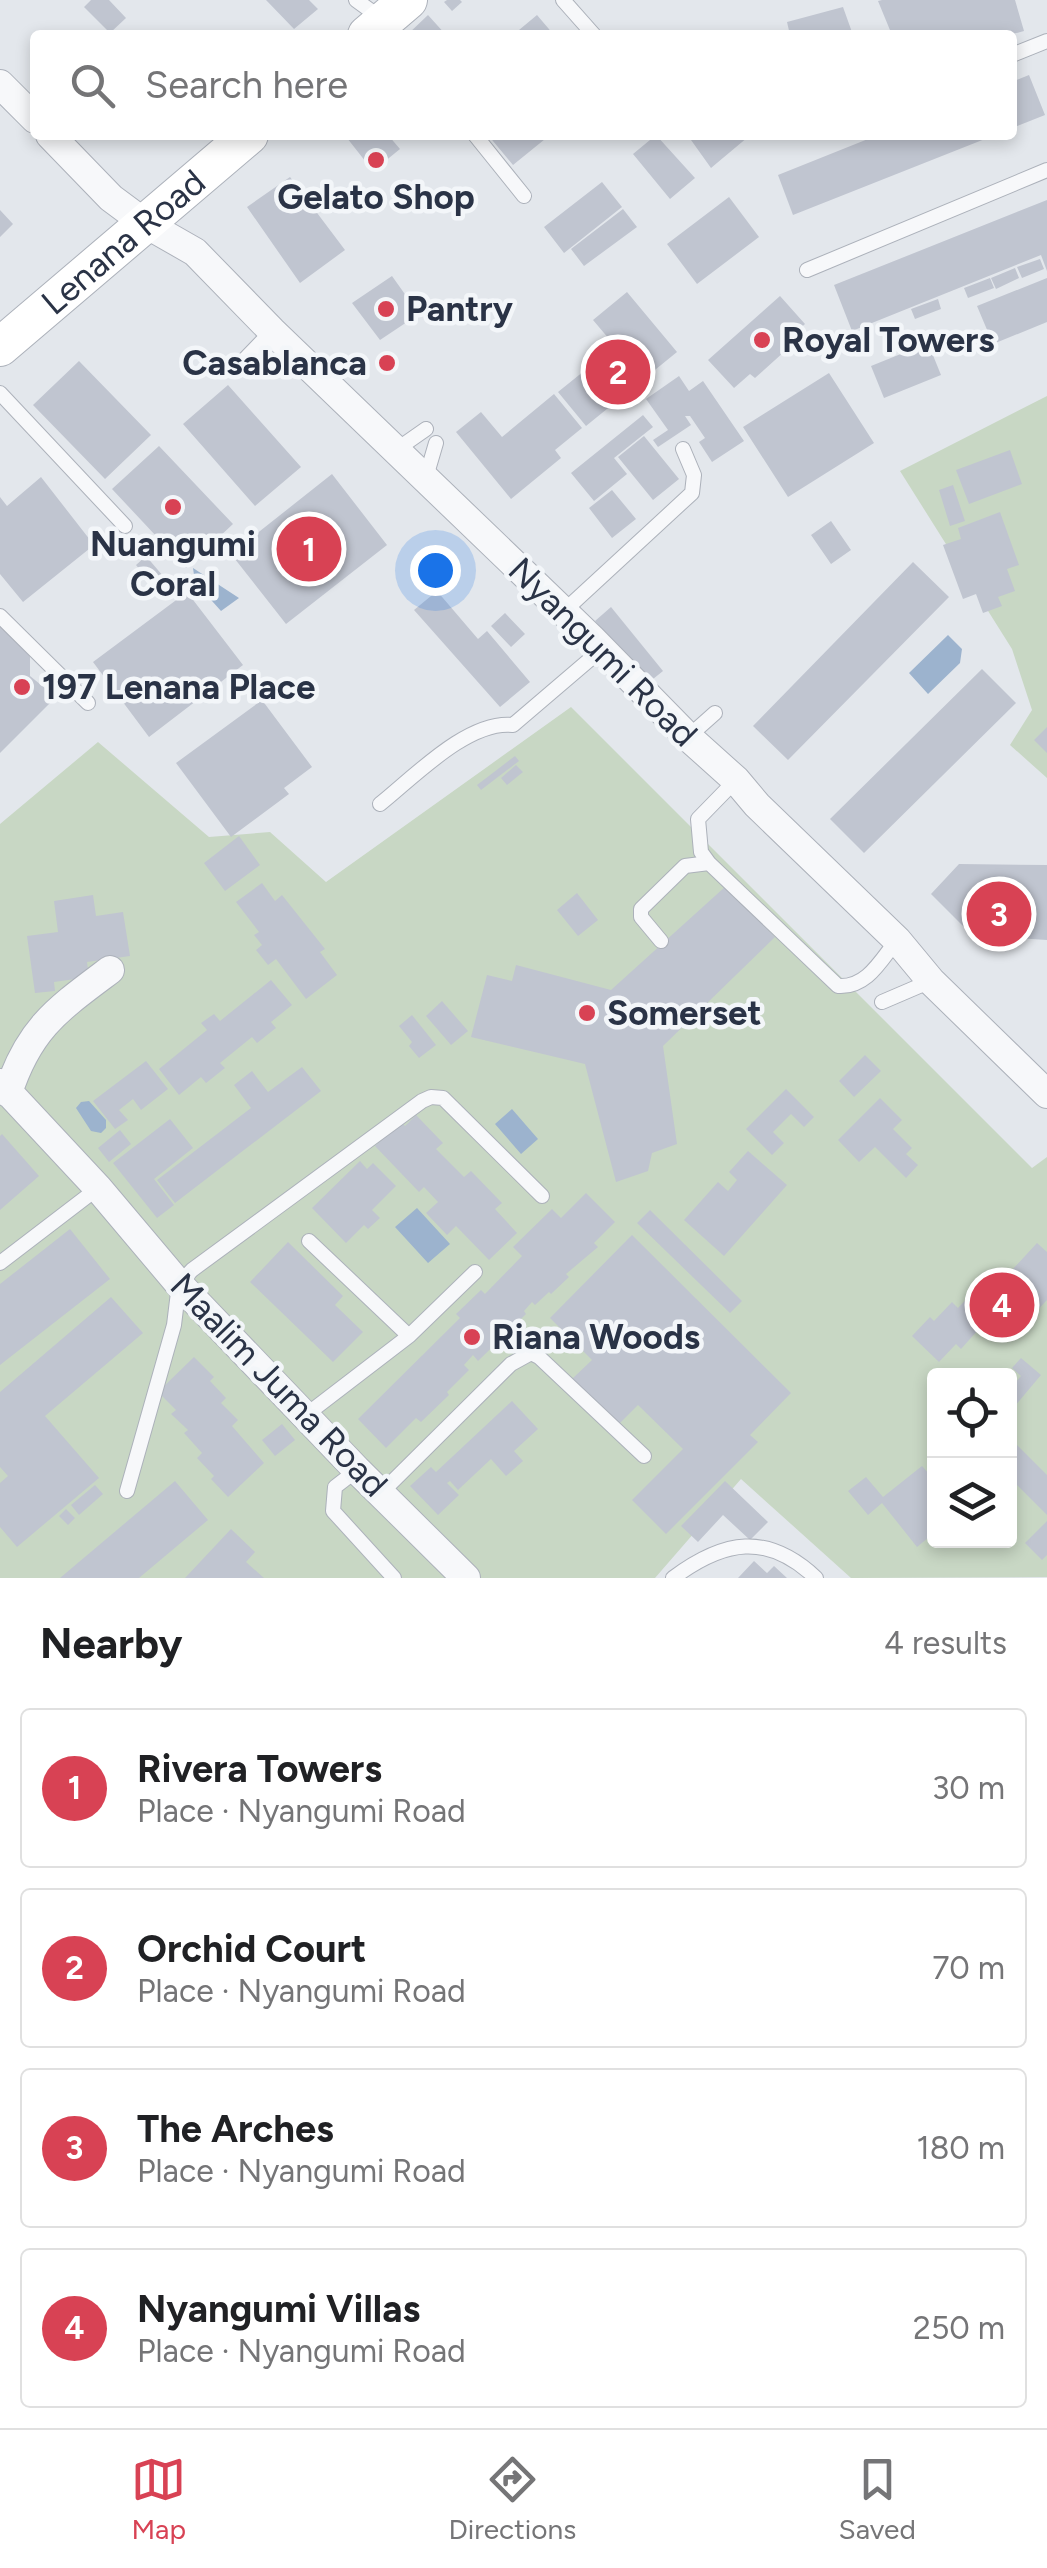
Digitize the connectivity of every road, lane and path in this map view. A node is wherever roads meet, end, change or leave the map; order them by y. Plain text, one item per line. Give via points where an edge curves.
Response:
1 (563, 0) edge
2 (590, 30) edge
3 (1047, 42) edge
4 (1017, 53) edge
5 (0, 84) edge
6 (30, 114) edge
7 (55, 140) edge
8 (243, 140) edge
9 (479, 140) edge
10 (1047, 170) edge
11 (524, 196) dead end
12 (146, 224) junction
13 (807, 270) dead end
14 (272, 330) junction
15 (0, 347) edge
16 (241, 363) dead end
17 (0, 394) edge
18 (426, 428) dead end
19 (436, 442) dead end
20 (683, 449) dead end
21 (396, 450) junction
22 (426, 478) junction
23 (125, 526) dead end
24 (563, 612) junction
25 (0, 616) edge
26 (602, 650) junction
27 (88, 703) dead end
28 (715, 713) dead end
29 (688, 738) junction
30 (736, 780) junction
31 (380, 804) dead end
32 (709, 862) junction
33 (897, 940) junction
34 (661, 941) dead end
35 (110, 970) dead end
36 (931, 980) junction
37 (882, 1002) dead end
38 (2, 1093) edge
39 (1047, 1094) edge
40 (98, 1188) junction
41 (542, 1196) dead end
42 (309, 1241) dead end
43 (0, 1263) edge
44 (476, 1272) dead end
45 (180, 1284) junction
46 (409, 1336) junction
47 (306, 1415) junction
48 (644, 1456) dead end
49 (357, 1470) junction
50 (127, 1491) dead end
51 (382, 1492) junction
52 (464, 1577) edge
53 (394, 1578) edge
54 (673, 1578) edge
55 (816, 1578) edge

1 - 2 lane
3 - 4 lane
5 - 6 street
7 - 12 street, Nyangumi Road
8 - 12 street, Lenana Road
9 - 11 lane
10 - 13 lane
12 - 14 street, Nyangumi Road via 195,252
12 - 15 street, Lenana Road
14 - 16 lane
14 - 21 street, Nyangumi Road
17 - 23 lane
18 - 21 lane
19 - 22 lane
20 - 24 lane via 694,475 692,494
21 - 22 street, Nyangumi Road
22 - 24 street, Nyangumi Road
24 - 26 street, Nyangumi Road
25 - 27 lane
26 - 29 street, Nyangumi Road
26 - 31 lane via 513,725 465,737
28 - 29 lane
29 - 30 street, Nyangumi Road
30 - 32 lane via 698,820 701,852
30 - 33 street, Nyangumi Road
32 - 33 lane via 838,986 862,982
32 - 34 lane via 686,866 641,909
33 - 36 street, Nyangumi Road
35 - 38 street via 37,1030
36 - 37 lane
36 - 39 street, Nyangumi Road
38 - 40 street, Maalim Juma Road
40 - 43 lane
40 - 45 street, Maalim Juma Road
41 - 45 lane via 444,1098 431,1097
42 - 46 lane
44 - 46 lane
45 - 47 street, Maalim Juma Road
45 - 50 lane
46 - 47 lane
47 - 49 street, Maalim Juma Road
48 - 51 lane via 531,1354 511,1364
49 - 51 street, Maalim Juma Road
49 - 53 lane via 335,1487 334,1511
51 - 52 street, Maalim Juma Road
54 - 55 lane via 719,1550 751,1546 780,1550

